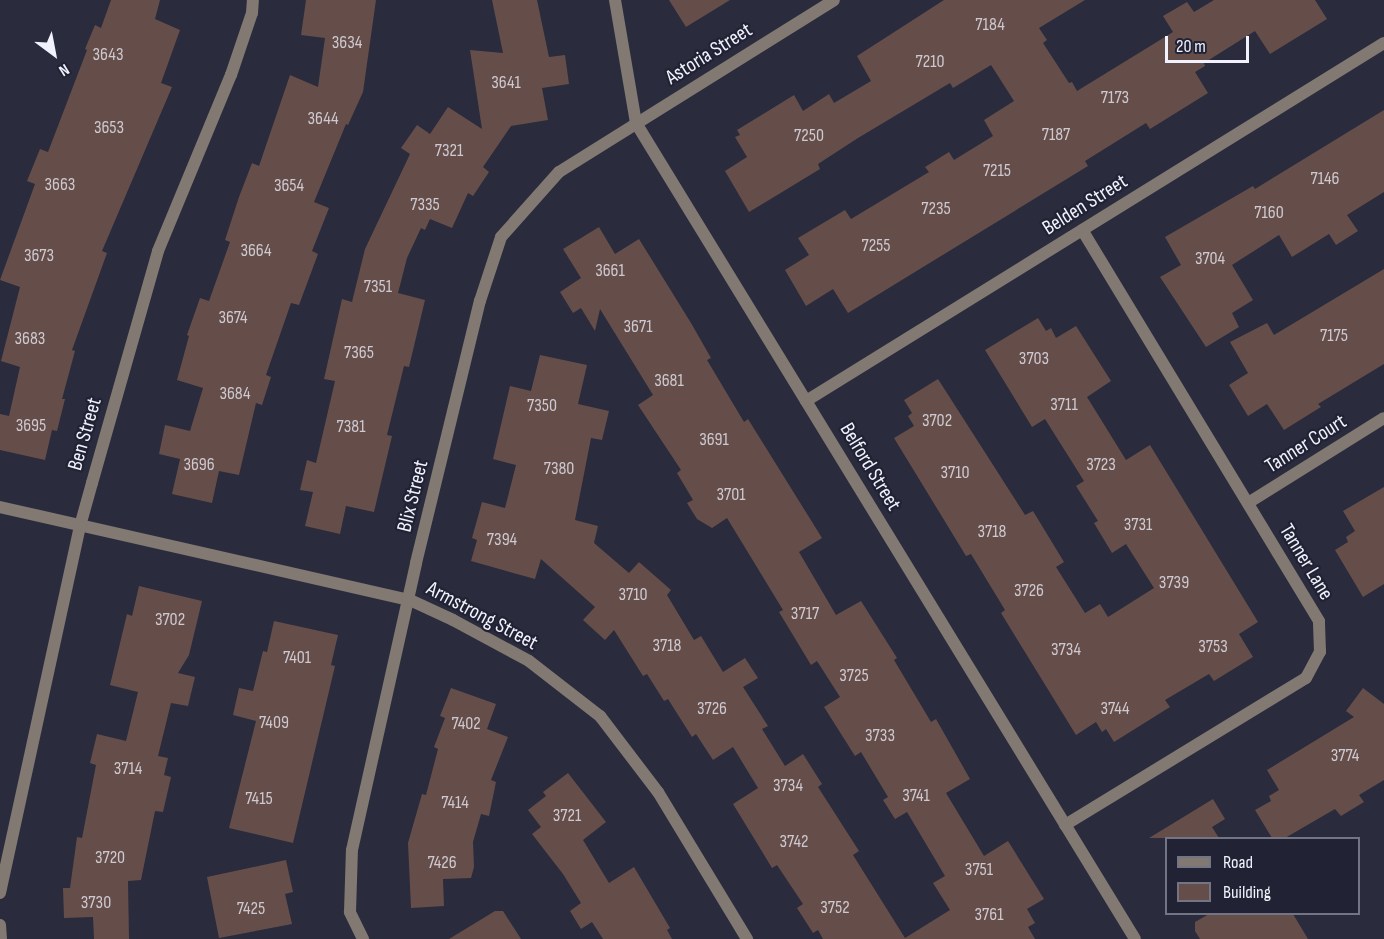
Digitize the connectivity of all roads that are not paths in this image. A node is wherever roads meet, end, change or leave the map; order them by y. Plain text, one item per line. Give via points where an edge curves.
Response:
1 (253, 0) edge
2 (615, 0) edge
3 (834, 0) edge
4 (1384, 43) edge
5 (636, 123) junction
6 (1082, 230) junction
7 (806, 401) junction
8 (1384, 418) edge
9 (1248, 503) junction
10 (0, 507) edge
11 (80, 526) junction
12 (410, 600) junction
13 (1065, 825) junction
14 (0, 893) edge
15 (0, 926) edge
16 (1, 939) edge
17 (363, 939) edge
18 (747, 939) edge
19 (1135, 939) edge

1 - 11 street, Ben Street via 231,75 158,251
2 - 5 street, Belford Street
3 - 5 street, Astoria Street
4 - 6 street, Belden Street
5 - 7 street, Belford Street
5 - 12 street, Blix Street via 559,172 501,237 480,301
6 - 7 street, Belden Street
6 - 9 street, Tanner Lane
7 - 13 street, Belford Street
8 - 9 street, Tanner Court
9 - 13 street, Tanner Lane via 1319,621 1320,652 1306,678
10 - 11 street, Armstrong Street
11 - 12 street, Armstrong Street
11 - 14 street, Ben Street
12 - 17 street, Blix Street via 352,850 350,912
12 - 18 street, Armstrong Street via 529,661 600,716 658,792
13 - 19 street, Belford Street
15 - 16 street

